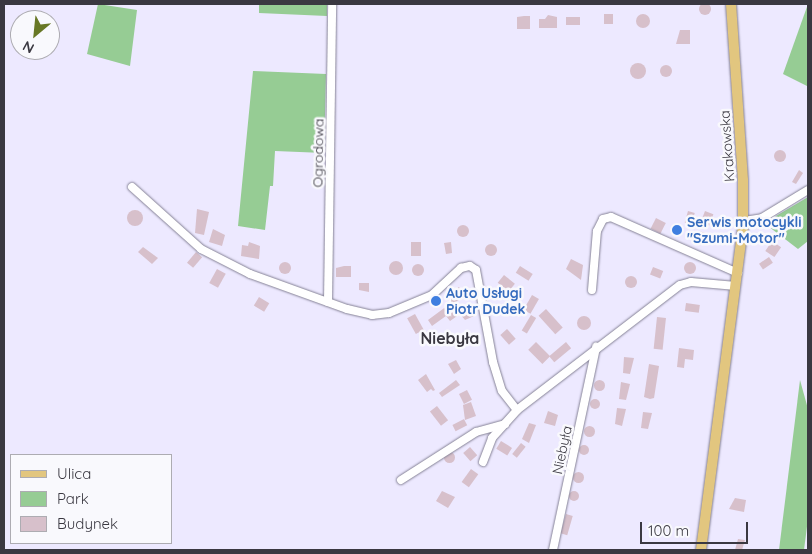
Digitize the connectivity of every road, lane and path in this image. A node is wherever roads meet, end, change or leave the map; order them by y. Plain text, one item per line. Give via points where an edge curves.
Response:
1 (332, 4) edge
2 (730, 4) edge
3 (132, 187) dead end
4 (808, 190) edge
5 (744, 222) junction
6 (738, 273) junction
7 (736, 286) junction
8 (592, 290) dead end
9 (328, 302) junction
10 (596, 351) junction
11 (517, 410) junction
12 (505, 424) junction
13 (483, 462) dead end
14 (401, 480) dead end
15 (553, 550) edge
16 (701, 550) edge

1 - 9 street, Ogrodowa
2 - 5 main road, Krakowska
3 - 9 street via 200,249 250,274
4 - 5 street via 762,218
5 - 6 main road, Krakowska
6 - 7 main road, Krakowska
6 - 8 street via 611,217 603,219 596,231
7 - 10 street via 684,284
7 - 16 main road, Krakowska
9 - 11 street via 372,315 389,313 432,295 466,266 476,270 493,362 502,391
10 - 11 street
10 - 15 street, Niebyła
11 - 12 street
12 - 13 street via 492,438
12 - 14 street via 476,432

